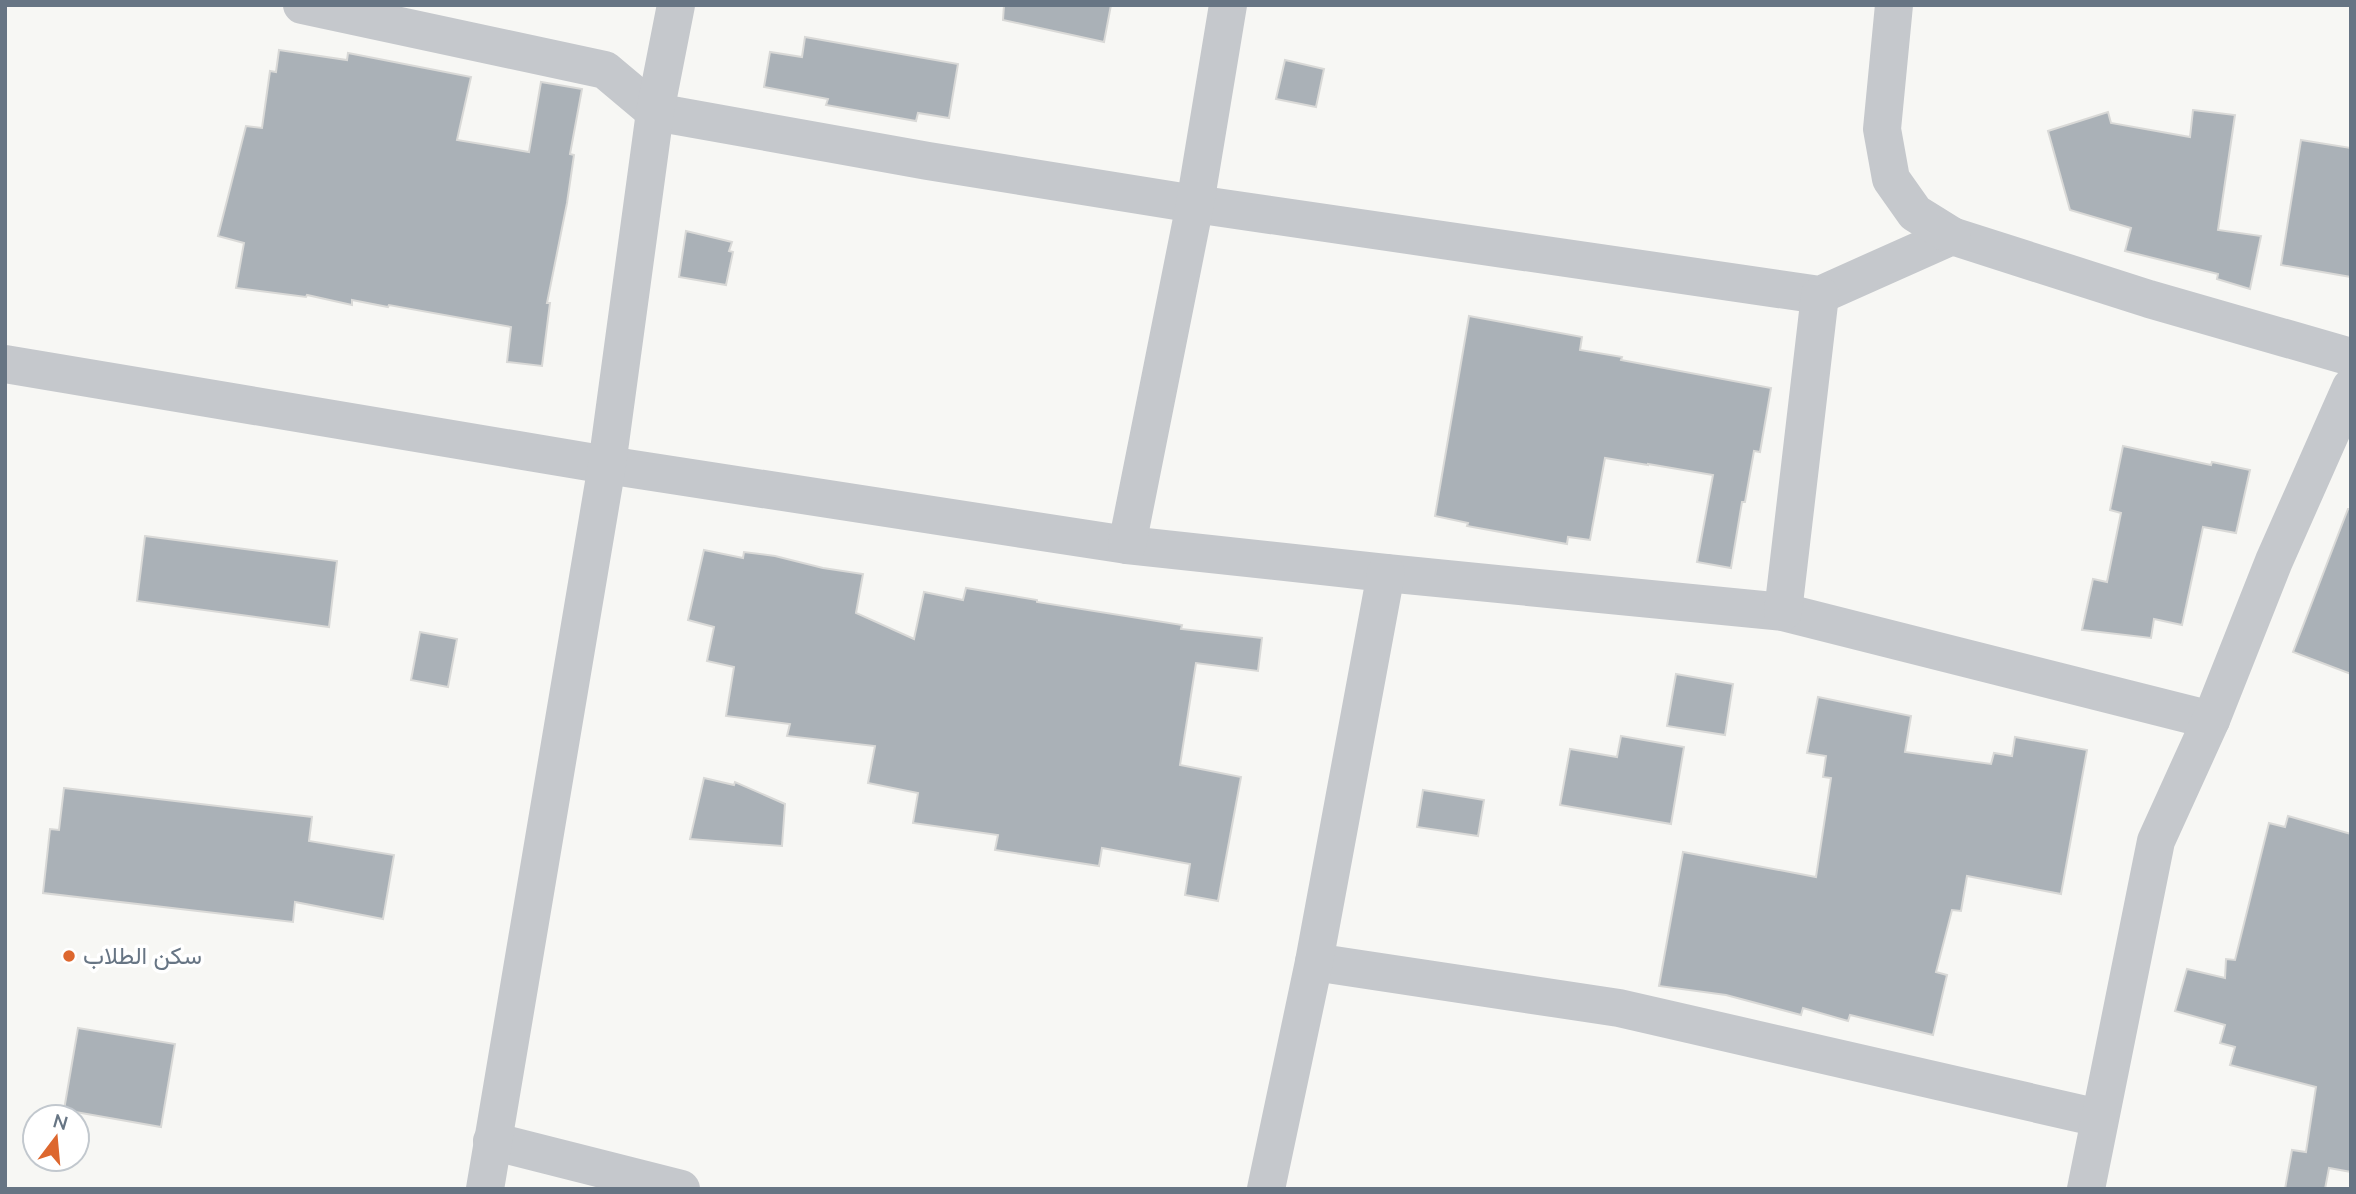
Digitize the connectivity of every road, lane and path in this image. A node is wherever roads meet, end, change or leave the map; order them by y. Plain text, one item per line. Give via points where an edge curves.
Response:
1 (302, 5) edge
2 (676, 5) edge
3 (1228, 5) edge
4 (1894, 5) edge
5 (655, 112) junction
6 (1195, 204) junction
7 (1952, 236) junction
8 (1820, 295) junction
9 (2351, 357) edge
10 (5, 364) edge
11 (2351, 387) edge
12 (607, 465) junction
13 (1127, 545) junction
14 (1386, 573) junction
15 (1783, 612) junction
16 (2211, 719) junction
17 (1314, 962) junction
18 (2099, 1118) junction
19 (492, 1141) junction
20 (485, 1189) edge
21 (681, 1189) edge
22 (1266, 1189) edge
23 (2086, 1189) edge

1 - 5 street via 605,70
2 - 5 street
3 - 6 street
4 - 7 street via 1882,129 1891,179 1915,213
5 - 6 street
5 - 12 street
6 - 8 street
6 - 13 street
7 - 8 street
7 - 9 street
8 - 15 street
10 - 12 street
11 - 16 street
12 - 13 street
12 - 19 street
13 - 14 street
14 - 15 street
14 - 17 street
15 - 16 street
16 - 18 street via 2155,841
17 - 18 street via 1619,1008
17 - 22 street
18 - 23 street
19 - 20 street
19 - 21 street

